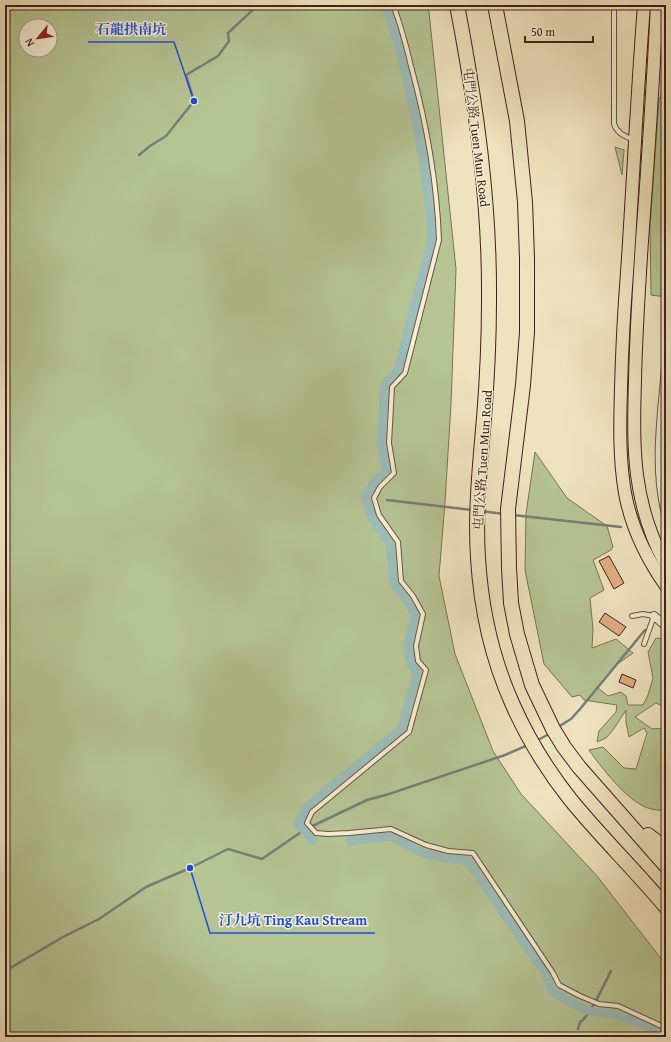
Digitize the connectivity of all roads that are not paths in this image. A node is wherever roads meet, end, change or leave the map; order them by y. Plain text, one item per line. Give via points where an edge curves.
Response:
1 (393, 5) edge
2 (457, 5) edge
3 (494, 5) edge
4 (614, 5) edge
5 (644, 5) edge
6 (658, 5) edge
7 (636, 140) junction
8 (666, 368) edge
9 (663, 447) edge
10 (666, 514) edge
11 (666, 565) edge
12 (666, 586) edge
13 (632, 616) dead end
14 (654, 616) junction
15 (666, 626) edge
16 (644, 644) dead end
17 (664, 855) edge
18 (666, 907) edge
19 (666, 1028) edge

1 - 19 lane via 400,20 418,92 429,151 439,240 405,373 392,387 388,443 394,474 380,487 374,498 379,515 398,542 401,581 414,596 423,614 416,646 418,661 426,670 409,732 312,812 307,822 316,833 328,834 391,828 426,845 448,851 473,853 559,985 589,1000 618,1006
2 - 18 highway, 屯門公路 Tuen Mun Road via 478,124 488,221 489,328 477,526 478,560 485,616 511,701 540,756 569,798
3 - 17 highway via 517,121 525,202 527,332 508,510 511,603 517,634 532,685 564,747 626,819
4 - 7 lane via 614,124 622,134
5 - 7 main road
6 - 11 main road via 636,332 634,438 635,466 643,510 653,540
7 - 12 main road via 623,330 619,437 621,467 625,495 637,533
8 - 9 street
9 - 10 street via 662,494
13 - 14 lane
14 - 15 street
14 - 16 lane

